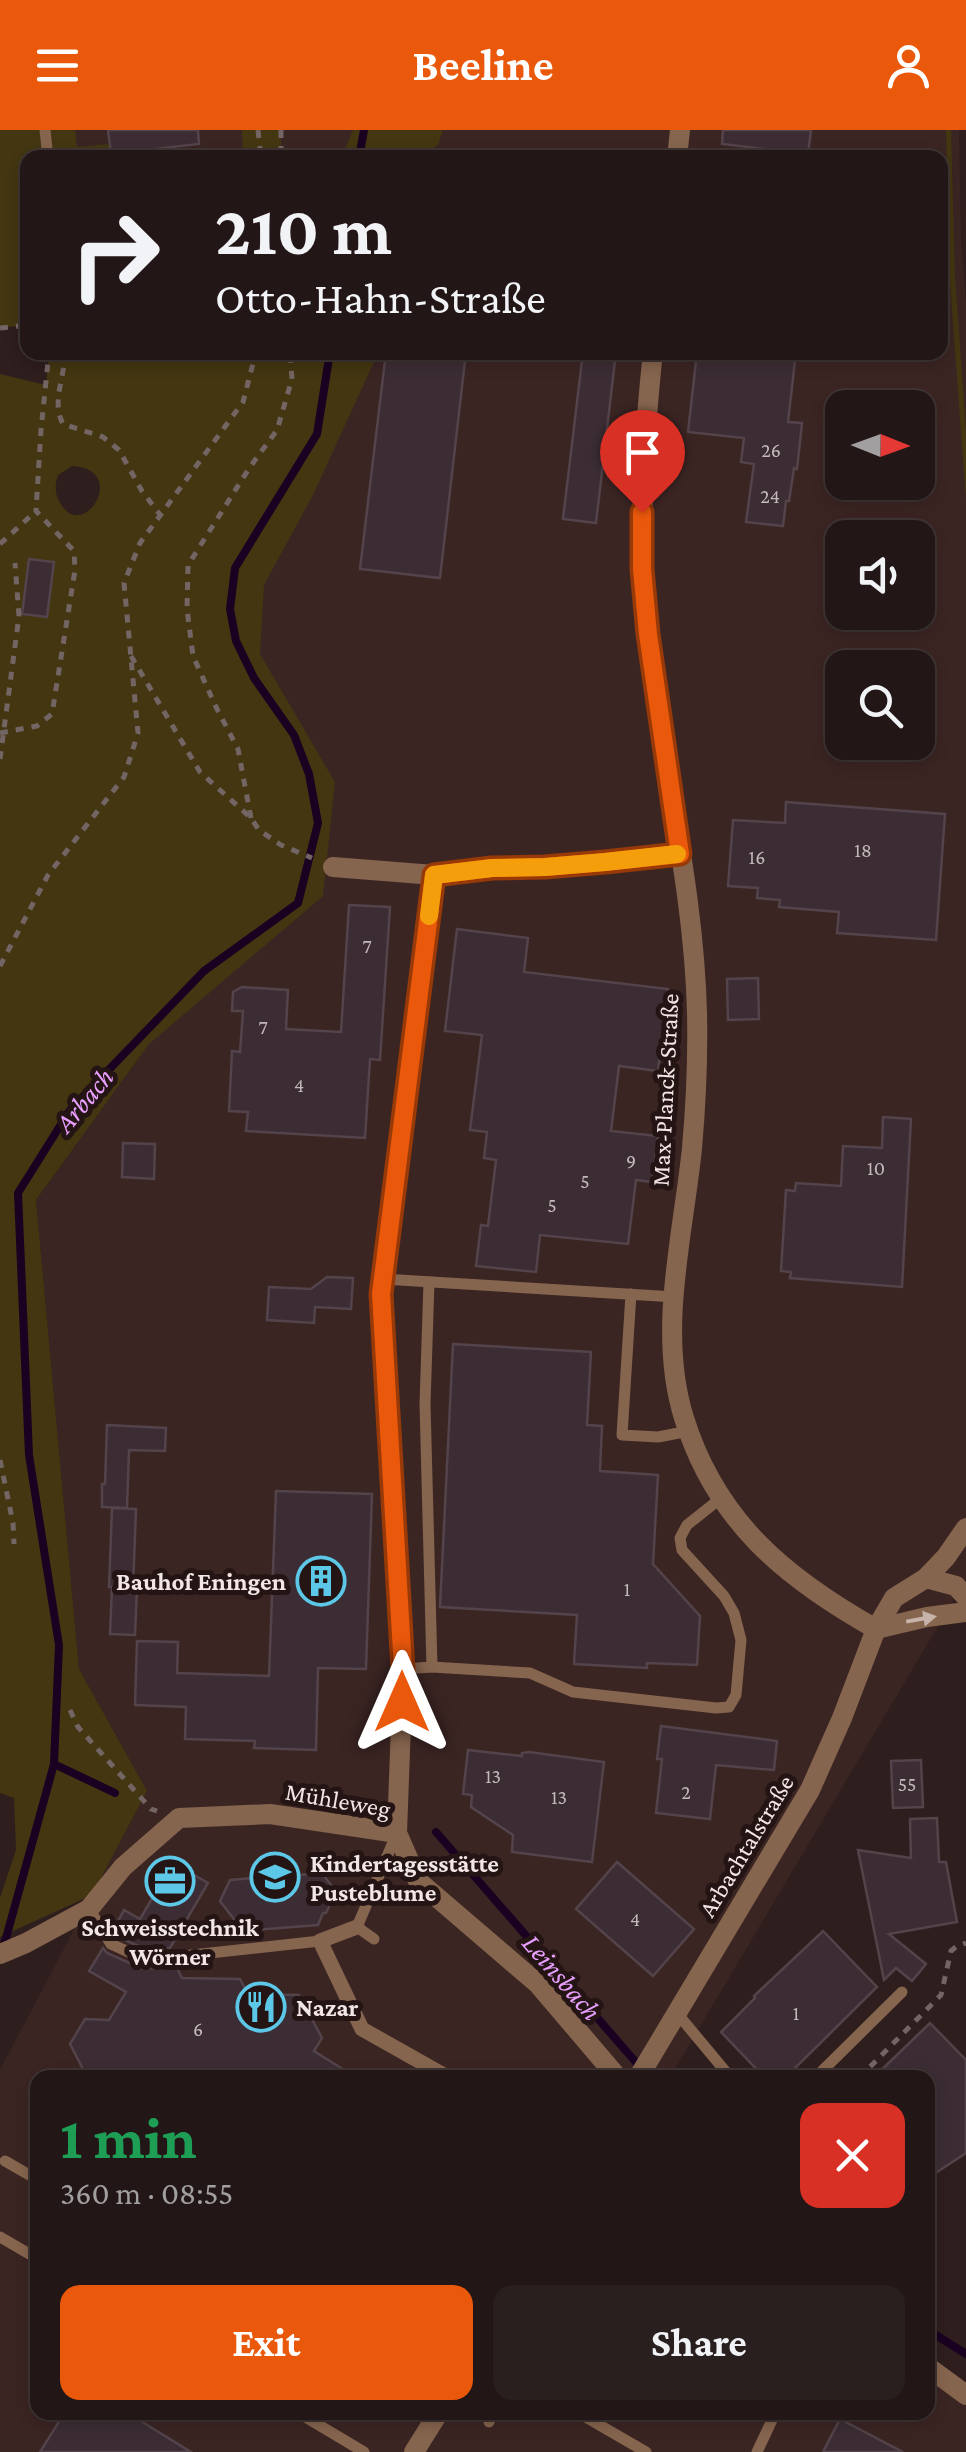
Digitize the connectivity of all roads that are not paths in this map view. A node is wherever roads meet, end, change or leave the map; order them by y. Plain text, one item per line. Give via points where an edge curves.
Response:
1 (652, 360) edge
2 (680, 854) junction
3 (334, 867) road end
4 (434, 875) junction
5 (383, 1279) junction
6 (429, 1282) junction
7 (631, 1294) junction
8 (674, 1297) junction
9 (689, 1432) junction
10 (721, 1498) junction
11 (966, 1528) edge
12 (926, 1578) junction
13 (966, 1597) edge
14 (966, 1612) edge
15 (876, 1629) junction
16 (432, 1666) junction
17 (403, 1669) junction
18 (397, 1833) junction
19 (89, 1909) junction
20 (357, 1927) junction
21 (374, 1938) dead end
22 (320, 1941) junction
23 (0, 1954) edge
24 (902, 1992) dead end
25 (676, 2012) junction
26 (435, 2070) edge
27 (611, 2070) edge
28 (642, 2070) edge
29 (724, 2070) edge
30 (823, 2070) edge
31 (5, 2161) dead end
32 (30, 2175) edge
33 (0, 2238) edge
34 (30, 2255) edge
35 (935, 2372) edge
36 (966, 2395) edge
37 (310, 2420) edge
38 (434, 2420) edge
39 (590, 2420) edge
40 (772, 2420) edge
41 (364, 2452) edge
42 (414, 2452) edge
43 (646, 2452) edge
44 (757, 2452) edge

1 - 2 street, Max-Planck-Straße via 642,569
2 - 4 street
2 - 8 street, Max-Planck-Straße via 697,1050
3 - 4 street
4 - 5 street
5 - 6 lane
5 - 17 street
6 - 7 lane
6 - 16 lane
7 - 8 lane
7 - 9 lane via 622,1435
8 - 9 street, Max-Planck-Straße via 674,1376
9 - 10 street, Max-Planck-Straße
10 - 15 street, Max-Planck-Straße via 773,1558
10 - 16 lane via 680,1538 682,1550 734,1612 740,1640 736,1696 729,1706 573,1692 530,1673
11 - 12 street, Arbachtalstraße
12 - 13 street via 956,1586
12 - 15 street, Arbachtalstraße via 894,1598
15 -> 14 street
15 - 25 street, Arbachtalstraße via 810,1790
16 - 17 lane
17 - 18 street
18 - 19 street, Mühleweg via 270,1814 179,1818 123,1867
18 - 20 lane
18 - 27 street, Mühleweg via 418,1881 538,1984
19 - 22 lane via 111,1944 146,1960
19 - 23 street
20 - 21 lane
20 - 22 street
22 - 26 street via 362,2029
24 - 30 lane
25 - 28 street, Arbachtalstraße
25 - 29 lane
31 - 32 lane
33 - 34 lane
35 - 36 street
37 - 41 lane
38 - 42 street
39 - 43 lane
40 - 44 lane

